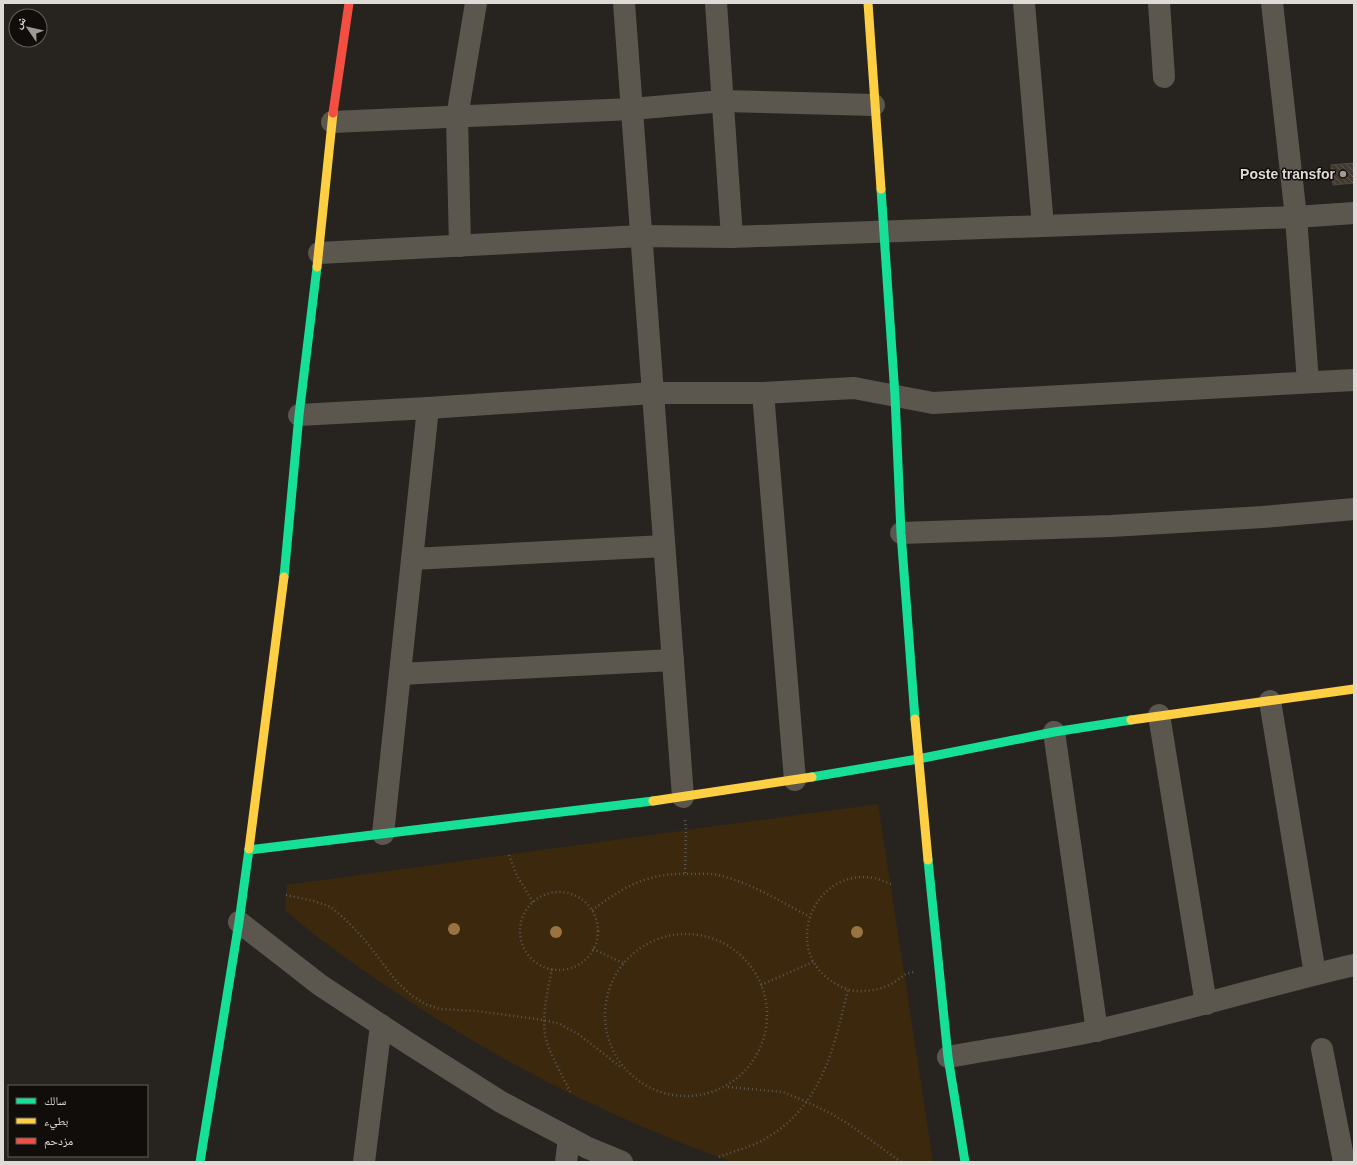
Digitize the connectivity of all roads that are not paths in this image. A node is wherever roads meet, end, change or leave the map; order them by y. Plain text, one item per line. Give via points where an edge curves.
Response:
1 (349, 3) edge
2 (476, 3) edge
3 (624, 3) edge
4 (716, 3) edge
5 (868, 3) edge
6 (1024, 3) edge
7 (1159, 3) edge
8 (1272, 3) edge
9 (1164, 77) dead end
10 (723, 101) junction
11 (874, 105) junction
12 (632, 109) junction
13 (457, 117) junction
14 (332, 122) junction
15 (1354, 213) edge
16 (1296, 217) junction
17 (1043, 226) junction
18 (884, 231) junction
19 (641, 236) junction
20 (732, 237) junction
21 (460, 246) junction
22 (319, 253) junction
23 (1354, 380) edge
24 (1308, 382) junction
25 (653, 393) junction
26 (763, 393) junction
27 (895, 396) junction
28 (428, 408) junction
29 (299, 415) junction
30 (1354, 509) edge
31 (901, 533) junction
32 (664, 546) junction
33 (412, 559) junction
34 (673, 660) junction
35 (400, 674) junction
36 (1354, 689) edge
37 (1270, 701) junction
38 (1159, 715) junction
39 (1054, 732) junction
40 (918, 759) junction
41 (795, 780) junction
42 (683, 797) junction
43 (384, 834) junction
44 (249, 850) junction
45 (239, 922) junction
46 (1354, 965) edge
47 (1315, 974) junction
48 (1206, 1004) junction
49 (381, 1025) junction
50 (1097, 1030) junction
51 (1322, 1049) dead end
52 (948, 1057) junction
53 (569, 1138) junction
54 (200, 1162) edge
55 (364, 1162) edge
56 (566, 1162) edge
57 (622, 1162) edge
58 (965, 1162) edge
59 (1344, 1162) edge

1 - 14 street
2 - 13 street
3 - 12 street
4 - 10 street
5 - 11 street
6 - 17 street
7 - 9 street
8 - 16 street
10 - 11 street
10 - 12 street
10 - 20 street
11 - 18 street
12 - 13 street
12 - 19 street
13 - 14 street
13 - 21 street
14 - 22 street
15 - 16 street
16 - 17 street
16 - 24 street
17 - 18 street
18 - 20 street
18 - 27 street
19 - 20 street
19 - 21 street
19 - 25 street
21 - 22 street
22 - 29 street
23 - 24 street
24 - 27 street via 933,403
25 - 26 street
25 - 28 street
25 - 32 street
26 - 27 street via 854,388
26 - 41 street
27 - 31 street
28 - 29 street
28 - 33 street
29 - 44 street via 281,604
30 - 31 street via 1110,526
31 - 40 street
32 - 33 street
32 - 34 street
33 - 35 street
34 - 35 street
34 - 42 street
35 - 43 street
36 - 37 street
37 - 38 street
37 - 47 street
38 - 39 street
38 - 48 street
39 - 40 street
39 - 50 street
40 - 41 street
40 - 52 street
41 - 42 street
42 - 43 street
43 - 44 street
44 - 45 street
45 - 49 street via 320,985
45 - 54 street
46 - 47 street
47 - 48 street
48 - 50 street
49 - 53 street via 501,1102
49 - 55 street
50 - 52 street
51 - 59 street
52 - 58 street
53 - 56 street
53 - 57 street

